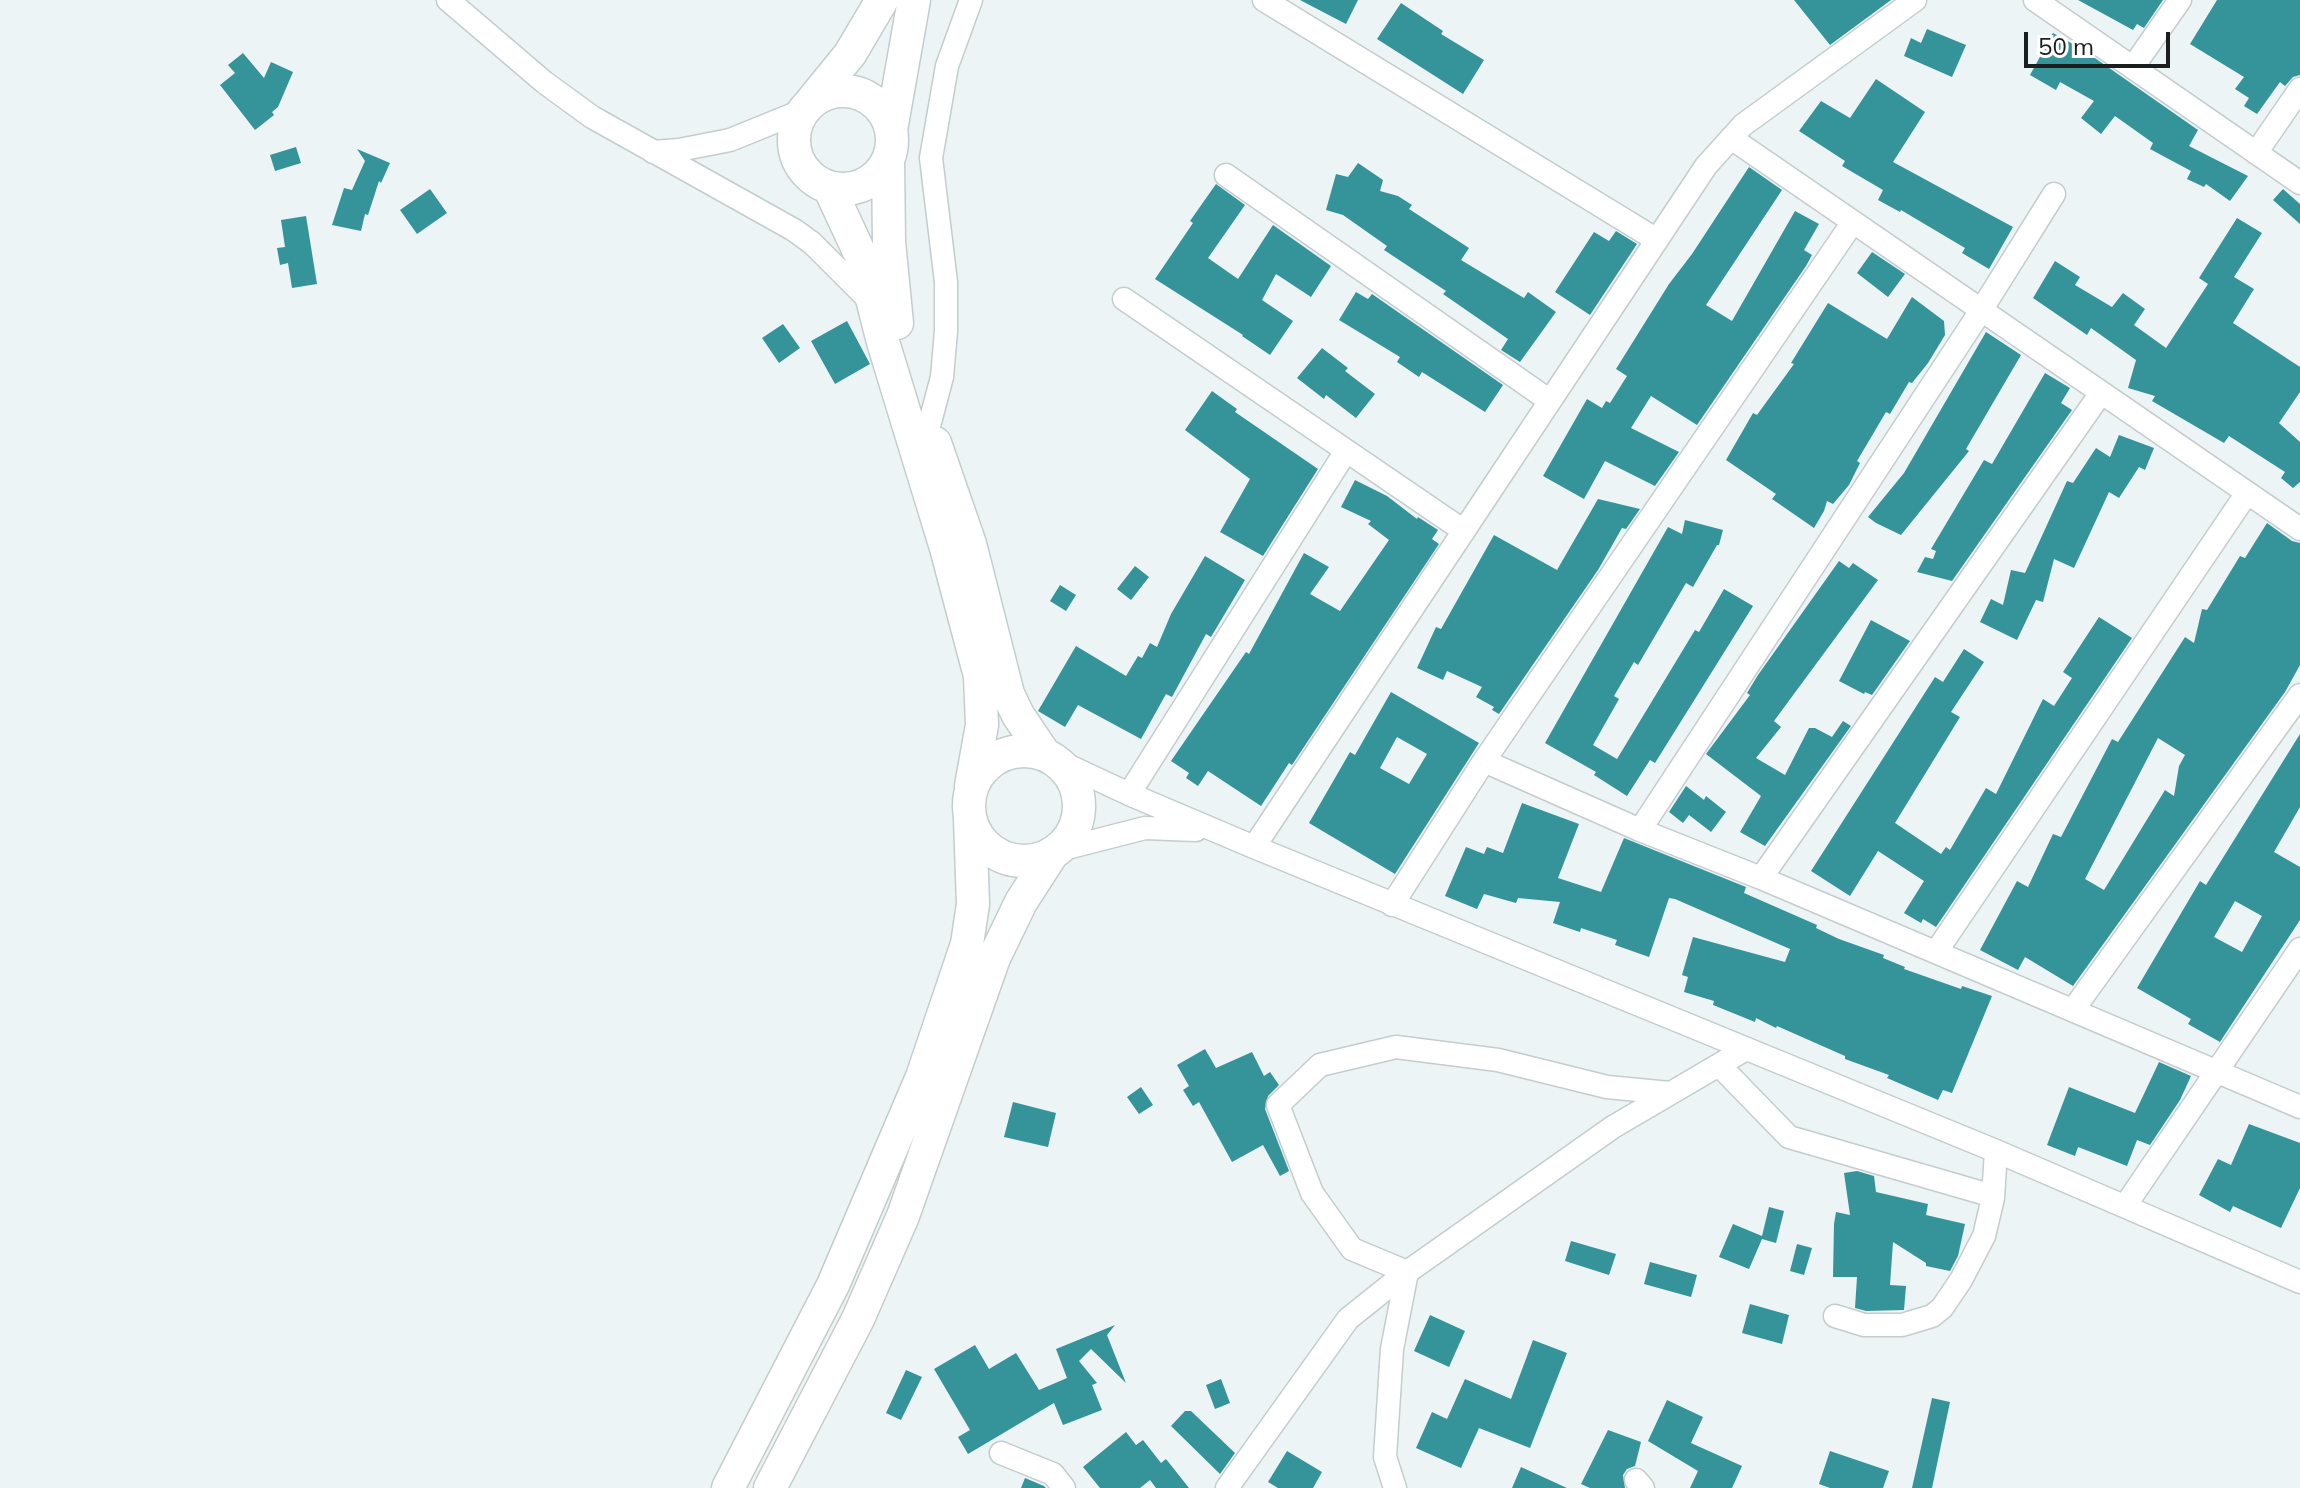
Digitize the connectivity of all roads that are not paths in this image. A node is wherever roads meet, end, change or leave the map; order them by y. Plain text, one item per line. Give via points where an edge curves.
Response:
1 (448, 0) edge
2 (882, 0) edge
3 (914, 0) edge
4 (971, 0) edge
5 (1264, 0) edge
6 (1915, 0) edge
7 (2035, 0) edge
8 (2180, 0) edge
9 (2133, 67) junction
10 (2300, 89) edge
11 (807, 107) junction
12 (1731, 138) junction
13 (890, 145) junction
14 (653, 152) junction
15 (2256, 153) junction
16 (1226, 175) dead end
17 (2300, 183) edge
18 (829, 187) junction
19 (2054, 194) dead end
20 (1853, 222) junction
21 (1657, 240) junction
22 (1124, 299) dead end
23 (875, 307) junction
24 (1982, 309) junction
25 (2101, 393) junction
26 (1550, 401) junction
27 (929, 426) junction
28 (1346, 451) junction
29 (2247, 493) junction
30 (2300, 529) edge
31 (1464, 531) junction
32 (2300, 695) edge
33 (1048, 756) junction
34 (1484, 761) junction
35 (971, 786) junction
36 (1129, 794) junction
37 (970, 820) junction
38 (1640, 830) junction
39 (1228, 836) junction
40 (1254, 847) junction
41 (1056, 852) junction
42 (1761, 878) junction
43 (1392, 905) junction
44 (2300, 949) edge
45 (1936, 952) junction
46 (2073, 1010) junction
47 (1746, 1049) junction
48 (1719, 1065) junction
49 (2217, 1071) junction
50 (1670, 1093) junction
51 (2300, 1107) edge
52 (1996, 1151) junction
53 (1993, 1196) junction
54 (2125, 1206) junction
55 (1407, 1272) junction
56 (2300, 1282) edge
57 (1835, 1316) dead end
58 (1001, 1453) dead end
59 (728, 1488) edge
60 (770, 1488) edge
61 (1064, 1488) edge
62 (1227, 1488) edge
63 (1395, 1488) edge

1 - 14 street via 565,99
2 - 11 highway via 850,54
3 - 13 highway
4 - 27 street via 947,66 931,158 946,282 946,331 942,377
5 - 21 street
6 - 12 street
7 - 9 street
8 - 9 street
9 - 15 street
10 - 15 street
11 - 13 highway via 836,91 865,96 886,116
11 - 14 street via 730,140
11 - 18 highway via 797,124 796,155 815,180
12 - 20 street
12 - 21 street
13 - 18 highway via 869,181
13 - 27 highway via 894,308 907,367
14 - 23 street via 794,230
15 - 17 street
16 - 26 street
18 - 23 highway via 861,256
19 - 24 street
20 - 24 street
20 - 34 street
21 - 26 street
22 - 28 street
23 - 35 highway via 980,676 982,725
24 - 25 street
24 - 38 street
25 - 29 street
25 - 42 street
26 - 31 street
27 - 33 highway via 970,544 1008,694
28 - 31 street
28 - 36 street
29 - 30 street
29 - 45 street
31 - 40 street
32 - 46 street
33 - 35 highway via 1030,751 1001,755
33 - 36 street
33 - 41 highway via 1066,770 1080,802 1071,836
34 - 38 street
34 - 43 street
35 - 37 highway
36 - 39 street
37 - 41 highway via 976,836 1003,858 1037,861
37 - 59 highway via 973,904 967,944 922,1077 833,1285
38 - 42 street
39 - 40 street
39 - 41 street via 1145,828
40 - 43 street
41 - 60 highway via 1000,943 903,1216 858,1319
42 - 45 street
43 - 47 street
44 - 49 street
45 - 46 street
46 - 49 street
47 - 48 street
47 - 52 street
48 - 50 street
48 - 53 street via 1789,1137
49 - 51 street
49 - 54 street
50 - 55 street
50 - 55 street via 1607,1087 1498,1060 1396,1047 1320,1065 1278,1105 1312,1193 1352,1249
52 - 53 street
52 - 54 street
53 - 57 street via 1984,1236 1961,1280 1932,1316 1902,1325 1864,1325
54 - 56 street
55 - 62 street via 1348,1319
55 - 63 street via 1392,1349 1385,1457
58 - 61 street via 1053,1474

